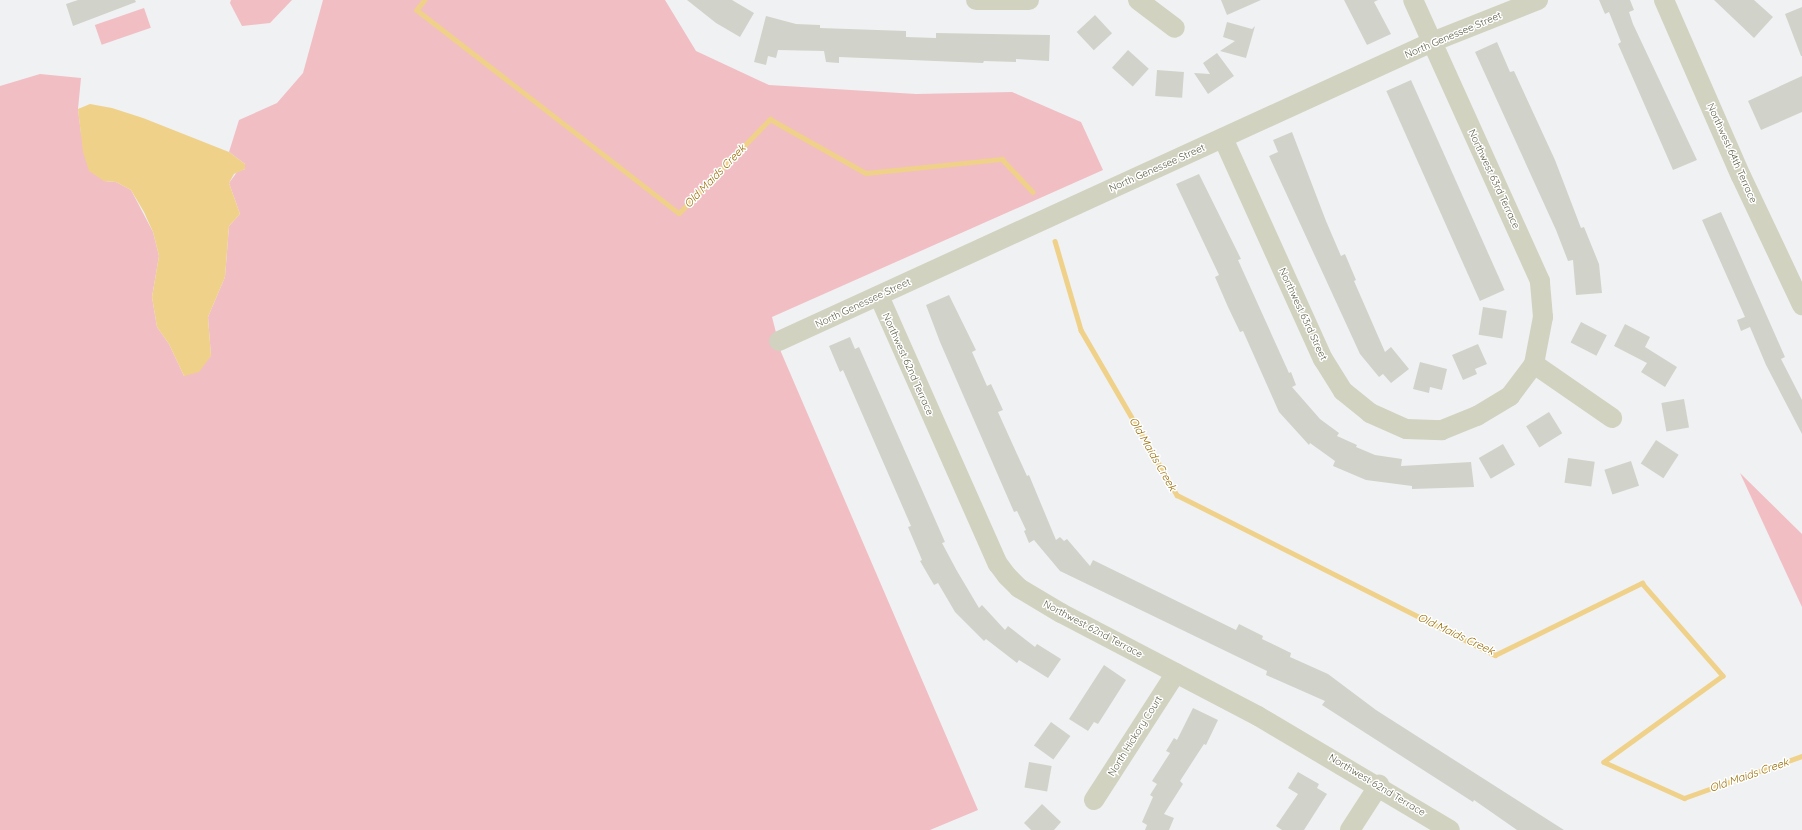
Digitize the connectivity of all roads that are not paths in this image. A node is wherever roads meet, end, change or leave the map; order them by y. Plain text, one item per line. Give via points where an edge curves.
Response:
1 (976, 0) edge
2 (1138, 0) edge
3 (1413, 0) edge
4 (1538, 0) edge
5 (1664, 0) edge
6 (1025, 1) edge
7 (1175, 28) dead end
8 (1432, 42) junction
9 (1223, 138) junction
10 (879, 296) junction
11 (1802, 305) edge
12 (779, 341) dead end
13 (1534, 364) junction
14 (1612, 418) dead end
15 (1176, 673) junction
16 (1379, 785) junction
17 (1094, 800) dead end
18 (1350, 830) edge
19 (1450, 830) edge

1 - 6 street
2 - 7 street
3 - 8 street, Northwest 63rd Terrace
4 - 8 street, North Genessee Street
5 - 11 street, Northwest 64th Terrace via 1740,176
8 - 9 street, North Genessee Street
8 - 13 street, Northwest 63rd Terrace via 1540,281 1543,318
9 - 10 street, North Genessee Street
9 - 13 street, Northwest 63rd Street via 1323,359 1343,390 1370,412 1406,429 1442,430 1477,416 1510,396
10 - 12 street, North Genessee Street
10 - 15 street, Northwest 62nd Terrace via 998,564 1019,588 1038,600
13 - 14 street
15 - 16 street, Northwest 62nd Terrace
15 - 17 street, North Hickory Court
16 - 18 street
16 - 19 street, Northwest 62nd Terrace

